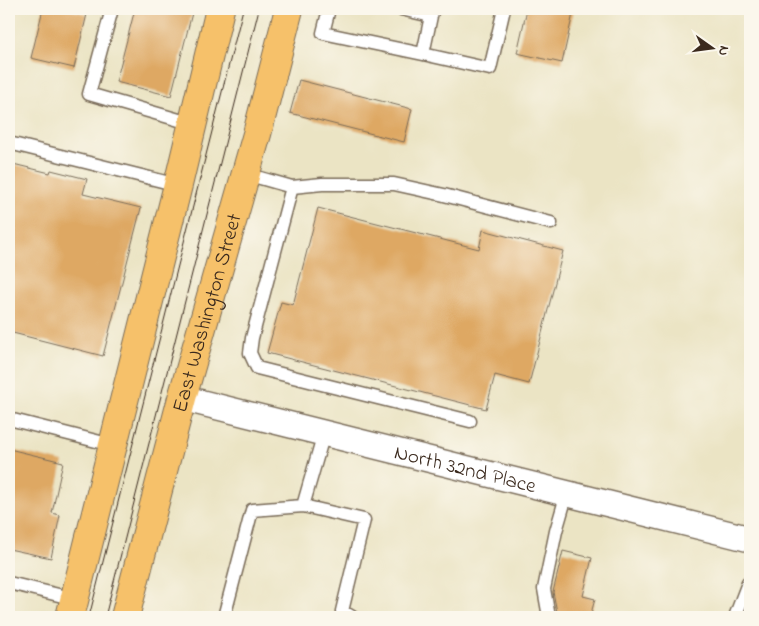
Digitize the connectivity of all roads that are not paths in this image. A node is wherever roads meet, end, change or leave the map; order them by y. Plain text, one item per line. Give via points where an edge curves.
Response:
1 (112, 9) edge
2 (220, 9) edge
3 (289, 9) edge
4 (328, 9) edge
5 (401, 9) edge
6 (504, 9) edge
7 (432, 12) edge
8 (423, 54) junction
9 (193, 124) junction
10 (9, 143) edge
11 (246, 174) junction
12 (178, 185) junction
13 (292, 187) junction
14 (551, 223) dead end
15 (182, 398) junction
16 (9, 419) edge
17 (470, 421) dead end
18 (324, 433) junction
19 (112, 445) junction
20 (567, 493) junction
21 (303, 506) junction
22 (750, 539) edge
23 (749, 580) edge
24 (9, 583) edge
25 (72, 608) edge
26 (345, 615) edge
27 (125, 617) edge
28 (224, 617) edge
29 (549, 617) edge
30 (735, 617) edge

1 - 9 lane via 89,94
2 - 9 main road
3 - 11 main road, East Washington Street
4 - 8 lane via 323,33
5 - 7 lane
6 - 8 lane via 490,69
7 - 8 lane
9 - 12 main road
10 - 12 lane
11 - 13 lane
11 - 15 main road, East Washington Street
12 - 19 main road
13 - 14 lane via 394,184
13 - 17 lane via 252,338 250,353 257,368
15 - 18 street, North 32nd Place
15 - 27 main road, East Washington Street
16 - 19 lane
18 - 20 street, North 32nd Place
18 - 21 lane
19 - 25 main road
20 - 22 street, North 32nd Place
20 - 29 lane via 544,589
21 - 26 lane via 364,520
21 - 28 lane via 252,510
23 - 30 lane
24 - 25 lane

